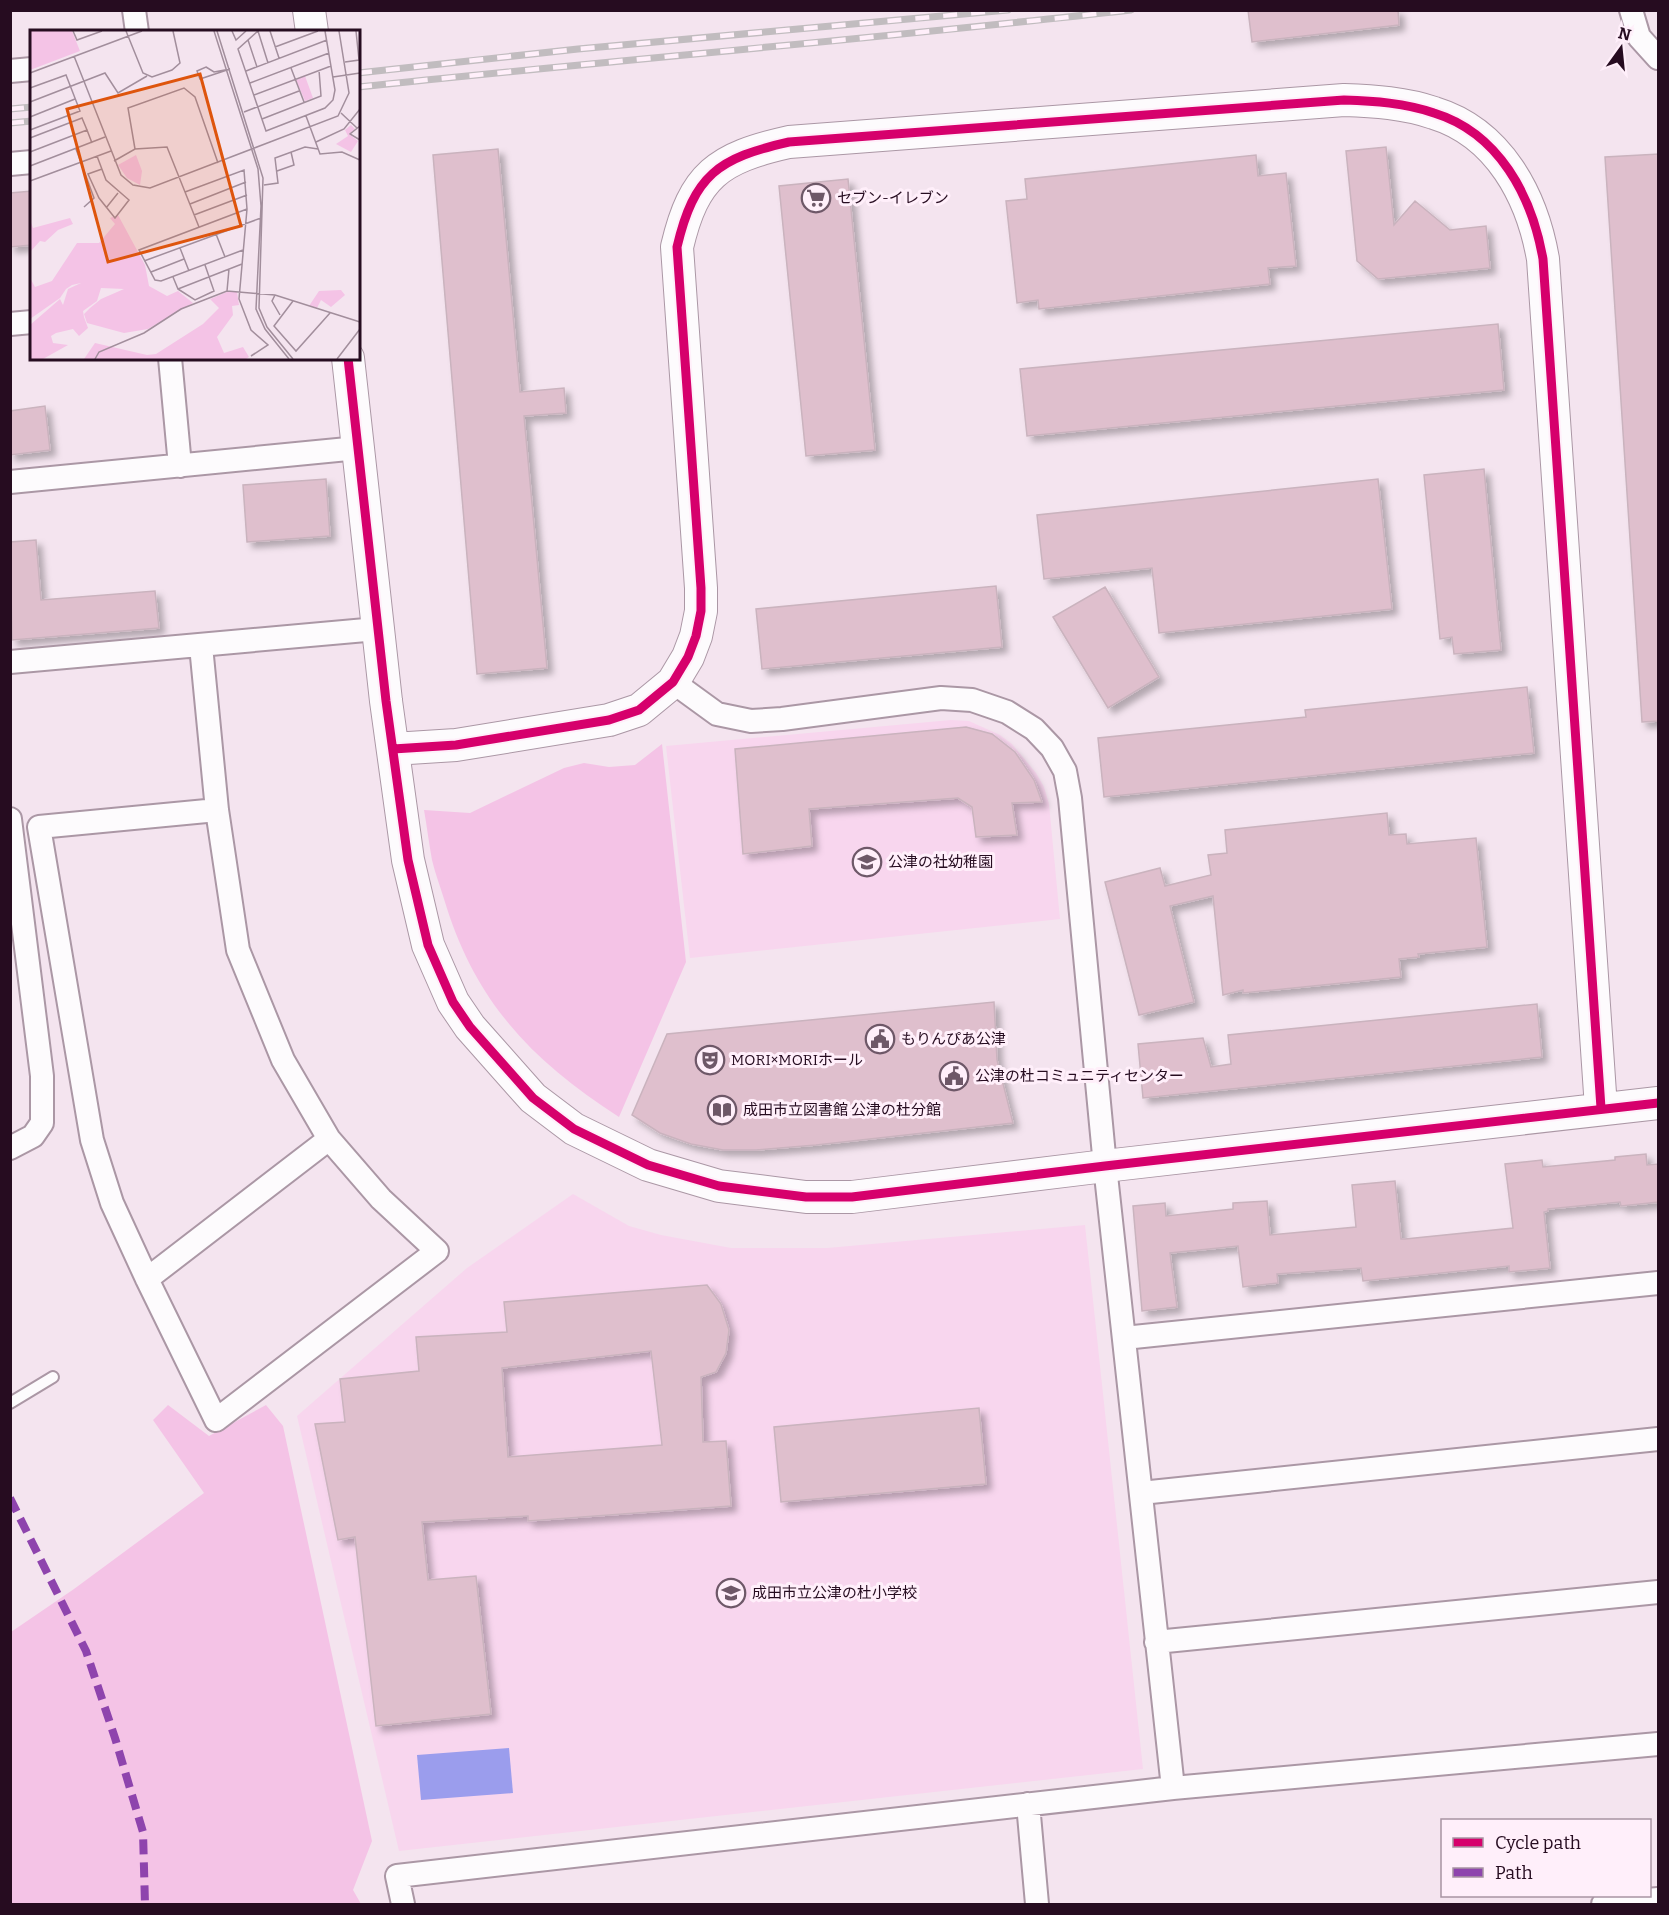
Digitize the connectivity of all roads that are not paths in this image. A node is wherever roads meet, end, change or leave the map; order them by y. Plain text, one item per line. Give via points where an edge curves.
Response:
1 (135, 10) edge
2 (309, 10) edge
3 (1631, 10) edge
4 (136, 30) edge
5 (312, 30) edge
6 (1659, 58) edge
7 (30, 69) edge
8 (10, 71) edge
9 (30, 162) edge
10 (10, 164) edge
11 (30, 322) edge
12 (10, 324) edge
13 (170, 360) edge
14 (348, 360) edge
15 (358, 448) junction
16 (180, 466) junction
17 (10, 482) edge
18 (377, 629) junction
19 (201, 645) junction
20 (10, 662) edge
21 (673, 682) junction
22 (393, 749) junction
23 (217, 810) junction
24 (10, 819) edge
25 (1659, 1103) edge
26 (1601, 1108) junction
27 (329, 1139) junction
28 (10, 1148) edge
29 (1105, 1166) junction
30 (147, 1279) junction
31 (1659, 1284) edge
32 (1124, 1338) junction
33 (53, 1377) dead end
34 (10, 1403) edge
35 (1659, 1439) edge
36 (1141, 1493) junction
37 (1659, 1592) edge
38 (1156, 1642) junction
39 (1659, 1744) edge
40 (1173, 1788) junction
41 (1028, 1804) junction
42 (1659, 1899) edge
43 (403, 1905) edge
44 (1037, 1905) edge
45 (1604, 1905) edge

1 - 4 street
2 - 5 street
3 - 6 street via 1639,37
7 - 8 street
9 - 10 street
11 - 12 street
13 - 16 street
14 - 15 street
15 - 16 street
15 - 18 street
16 - 17 street
18 - 19 street
18 - 22 street
19 - 20 street
19 - 23 street
21 - 22 street via 639,710 609,720 456,745
21 - 26 street via 688,657 701,611 677,247 696,192 713,172 761,148 789,142 1344,100 1407,105 1436,113 1462,126 1503,161 1519,184 1539,234
21 - 29 street via 717,714 751,721 941,698 972,700 1007,712 1034,729 1052,748 1065,771 1070,798
22 - 29 street via 408,860 428,945 443,982 470,1027 497,1059 533,1098 574,1129 648,1165 688,1177 719,1186 806,1197 852,1197
23 - 27 street via 238,950 283,1060
23 - 30 street via 39,827 92,1140 112,1203
24 - 28 street via 42,1076 42,1123 33,1136
25 - 26 street
26 - 29 street
27 - 30 street
27 - 30 street via 381,1199 437,1251 216,1419
29 - 32 street
31 - 32 street
32 - 36 street
33 - 34 lane
35 - 36 street
36 - 38 street
37 - 38 street
38 - 40 street
39 - 40 street
40 - 41 street
41 - 43 street via 397,1876
41 - 44 street
42 - 45 street

